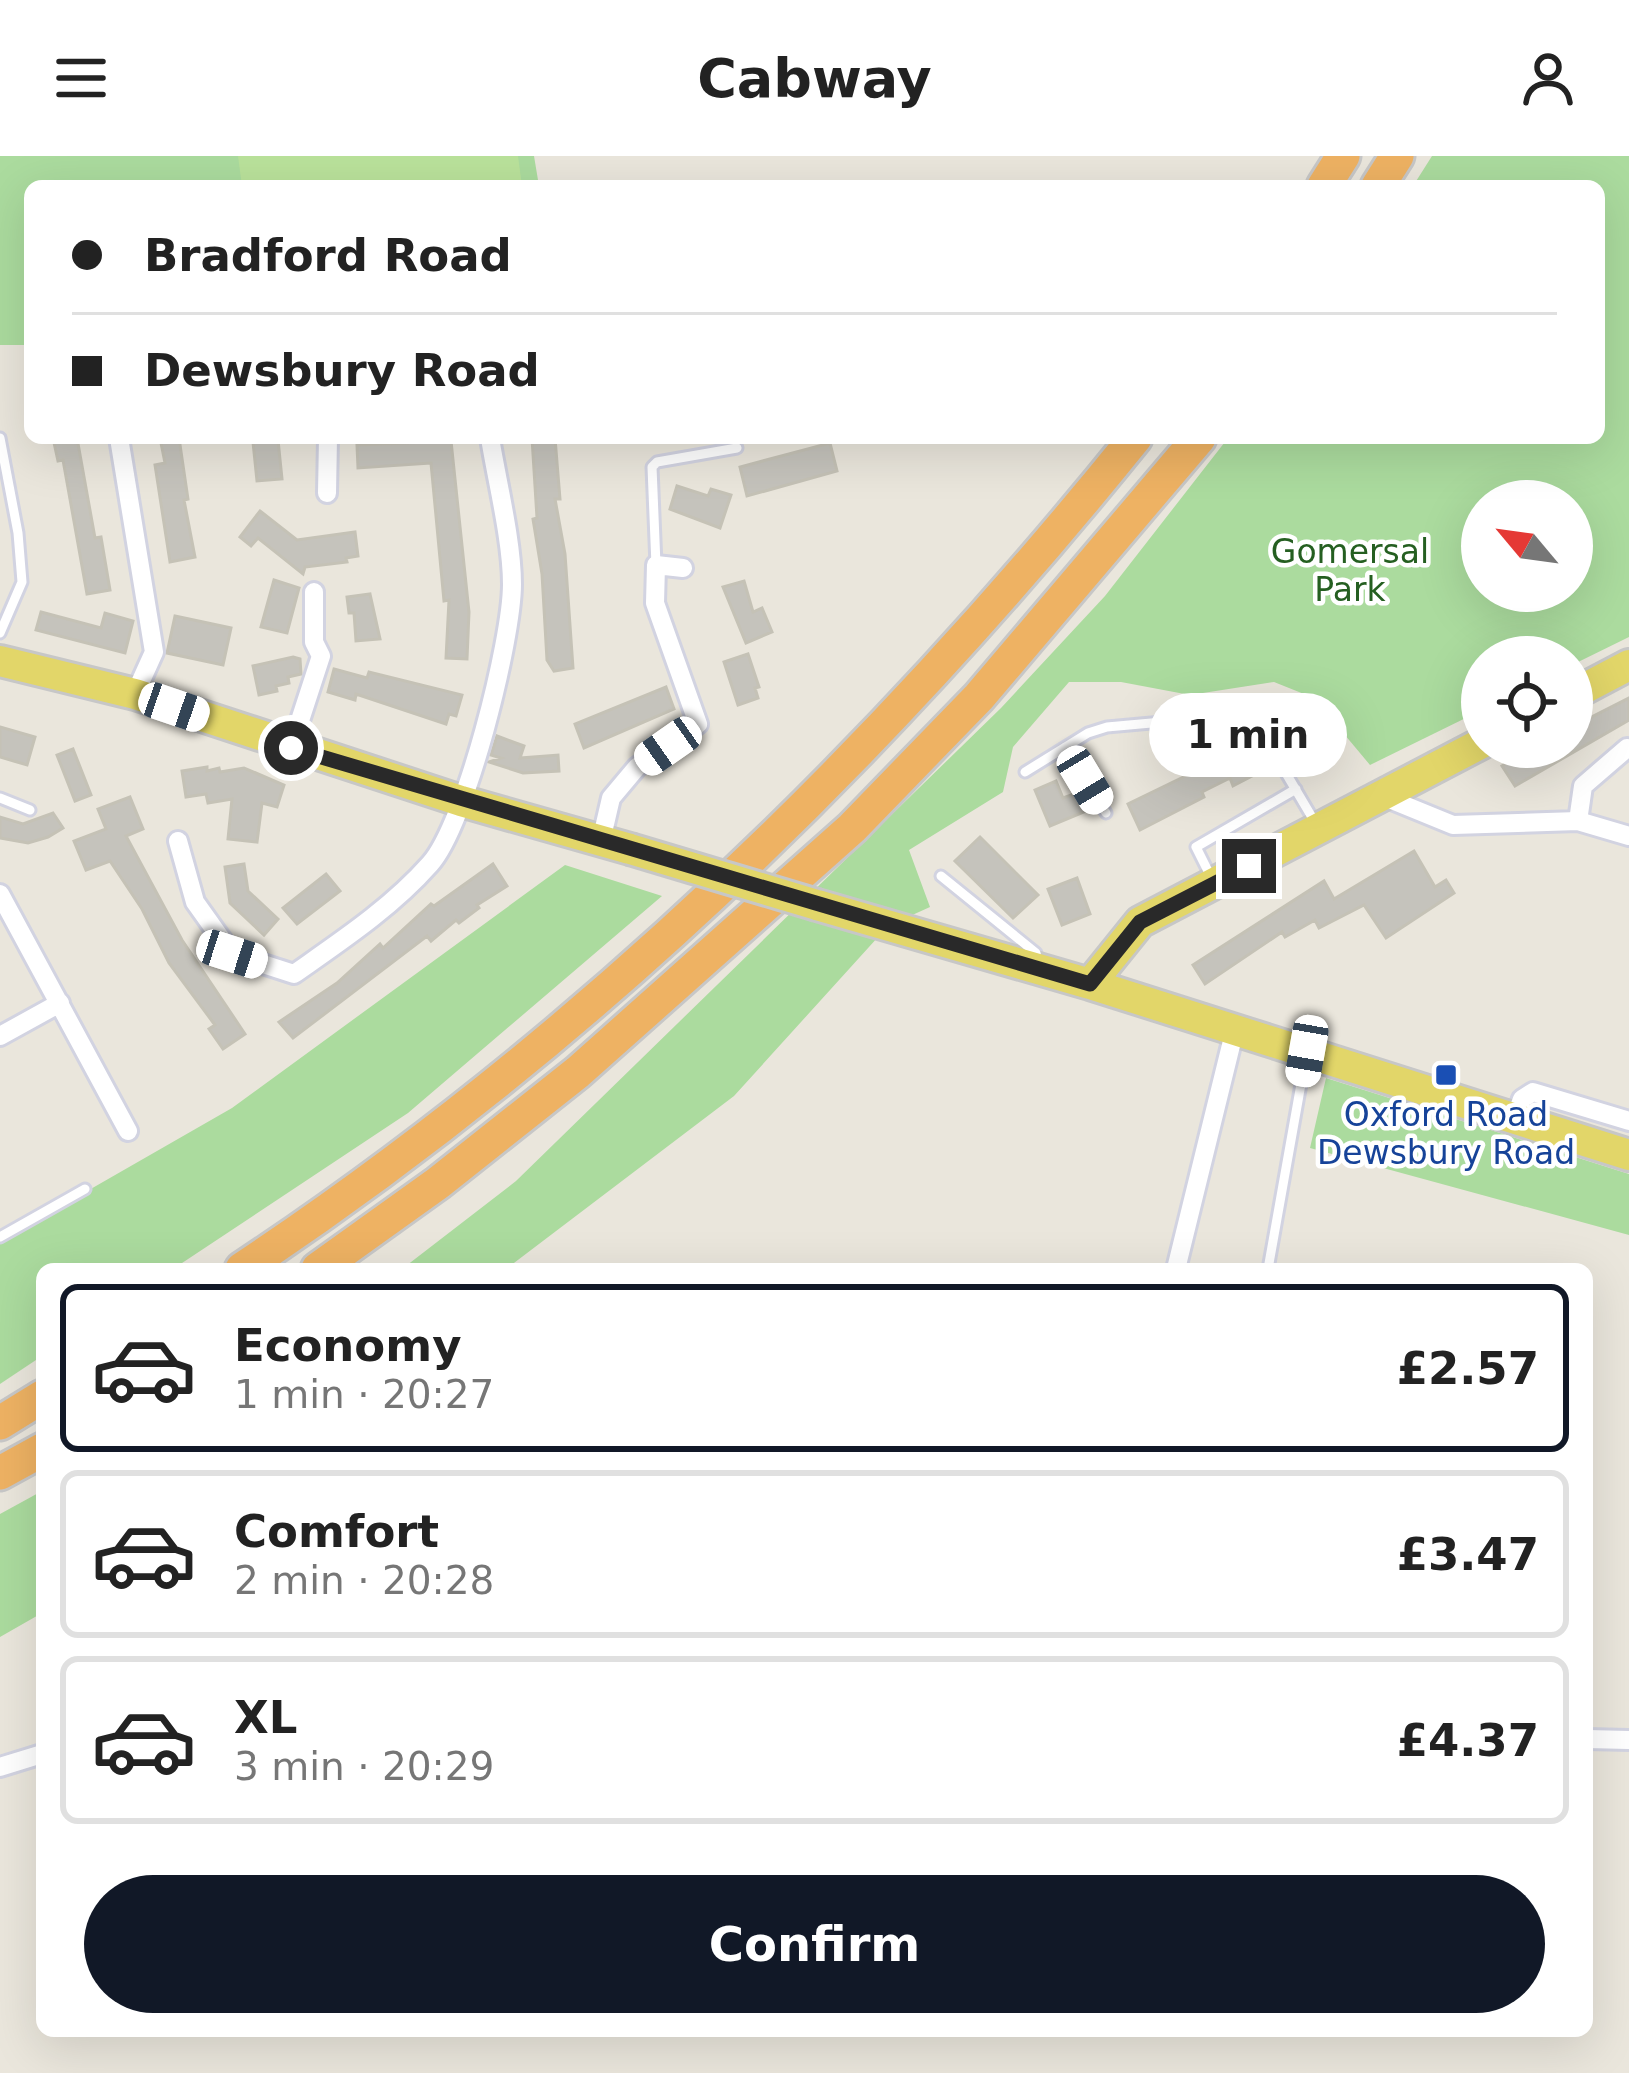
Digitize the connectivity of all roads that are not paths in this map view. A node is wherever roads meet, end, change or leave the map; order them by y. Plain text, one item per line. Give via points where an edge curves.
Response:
1 (0, 438) edge
2 (120, 444) edge
3 (328, 444) edge
4 (491, 444) edge
5 (1130, 444) edge
6 (1194, 444) edge
7 (737, 448) dead end
8 (327, 493) dead end
9 (656, 565) junction
10 (683, 568) dead end
11 (314, 592) dead end
12 (2, 658) edge
13 (1629, 665) edge
14 (1593, 684) edge
15 (135, 694) junction
16 (1065, 747) junction
17 (291, 748) junction
18 (1627, 748) edge
19 (1461, 754) edge
20 (1025, 772) dead end
21 (1296, 789) junction
22 (1382, 796) junction
23 (0, 798) edge
24 (461, 801) junction
25 (30, 810) dead end
26 (1106, 813) dead end
27 (1578, 821) junction
28 (1318, 829) junction
29 (1629, 836) edge
30 (178, 841) dead end
31 (616, 845) junction
32 (941, 876) dead end
33 (1214, 884) junction
34 (0, 895) edge
35 (1039, 969) junction
36 (1090, 984) junction
37 (60, 1004) junction
38 (1235, 1029) junction
39 (0, 1036) edge
40 (1307, 1051) junction
41 (1515, 1118) junction
42 (1629, 1120) edge
43 (128, 1131) dead end
44 (1629, 1155) edge
45 (85, 1189) dead end
46 (0, 1237) edge
47 (250, 1263) edge
48 (327, 1263) edge
49 (1184, 1263) edge
50 (1269, 1263) edge
51 (36, 1401) edge
52 (0, 1423) edge
53 (36, 1453) edge
54 (0, 1473) edge
55 (1593, 1739) edge
56 (1629, 1740) edge
57 (36, 1756) edge
58 (0, 1767) edge

1 - 12 lane via 22,582
2 - 15 street via 154,652
3 - 8 street
4 - 24 street via 512,583 498,682
5 - 47 highway via 746,867 548,1039
6 - 48 highway via 979,697 852,828 578,1072
7 - 9 lane via 652,467
9 - 10 street
9 - 31 street via 655,603 698,724 638,767 611,798
11 - 17 street via 321,656
12 - 15 main road
13 - 14 main road
15 - 17 main road
16 - 20 lane
16 - 21 lane via 1107,727 1250,714
16 - 26 lane
17 - 24 main road
18 - 27 street via 1583,786
19 - 22 main road
21 - 28 lane
21 - 33 lane via 1196,847
22 - 27 street via 1453,825
22 - 28 main road
23 - 25 lane
24 - 30 street via 434,861 362,927 294,974 232,954 195,902
24 - 31 main road
27 - 29 street
28 - 33 main road
31 - 35 main road, bridge
32 - 35 lane via 1036,953
33 - 36 main road via 1140,922
34 - 37 street
35 - 36 main road
36 - 38 main road
37 - 39 street
37 - 43 street
38 - 40 main road
38 - 49 street
40 - 41 main road
40 - 50 lane
41 - 42 street via 1533,1092
41 - 44 main road
45 - 46 lane
51 - 52 highway
53 - 54 highway
55 - 56 street
57 - 58 street

